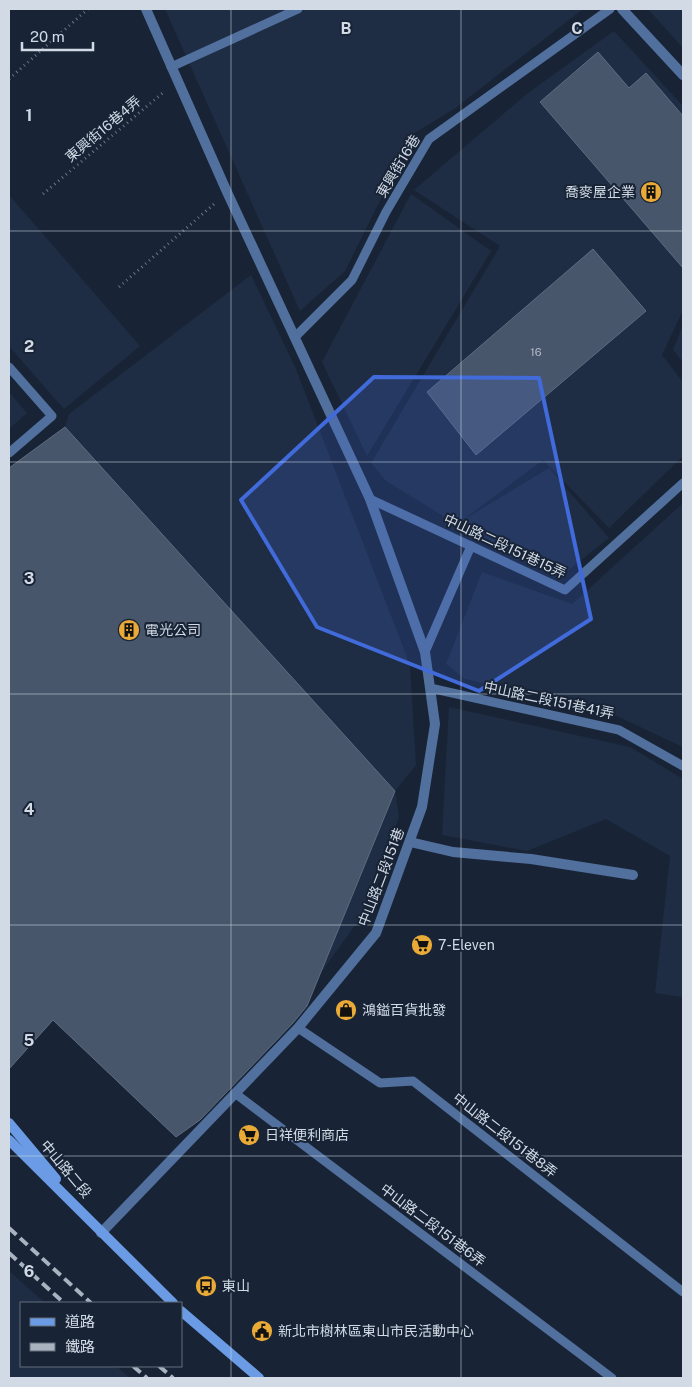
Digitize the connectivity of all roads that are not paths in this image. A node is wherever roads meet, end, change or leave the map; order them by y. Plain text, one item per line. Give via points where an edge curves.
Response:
1 (146, 9) edge
2 (298, 9) edge
3 (610, 9) edge
4 (622, 9) edge
5 (171, 67) junction
6 (683, 75) edge
7 (295, 337) junction
8 (9, 367) edge
9 (9, 453) edge
10 (683, 483) edge
11 (370, 499) junction
12 (471, 546) junction
13 (425, 652) junction
14 (430, 688) junction
15 (683, 766) edge
16 (410, 842) junction
17 (634, 875) dead end
18 (298, 1028) junction
19 (236, 1094) junction
20 (9, 1123) edge
21 (9, 1140) edge
22 (101, 1233) junction
23 (683, 1292) edge
24 (172, 1302) edge
25 (182, 1312) edge
26 (259, 1378) edge
27 (612, 1378) edge

1 - 5 street
2 - 5 lane
3 - 7 lane, 東興街16巷 via 429,139 386,212 352,280
4 - 6 street
5 - 7 street
7 - 11 street
8 - 9 lane via 52,416
10 - 12 lane, 中山路二段151巷15弄 via 564,590
11 - 12 lane, 中山路二段151巷15弄
11 - 13 street, 中山路二段151巷
12 - 13 lane
13 - 14 street, 中山路二段151巷
14 - 15 lane, 中山路二段151巷41弄 via 619,730
14 - 16 street, 中山路二段151巷 via 435,724 422,807
16 - 17 street via 453,852
16 - 18 street, 中山路二段151巷 via 376,933
18 - 19 street, 中山路二段151巷
18 - 23 lane, 中山路二段151巷8弄 via 380,1083 412,1081
19 - 22 street, 中山路二段151巷
19 - 27 lane, 中山路二段151巷6弄
20 - 22 main road, 中山路二段
21 - 22 main road, 中山路二段
22 - 24 main road, 中山路二段
25 - 26 main road

